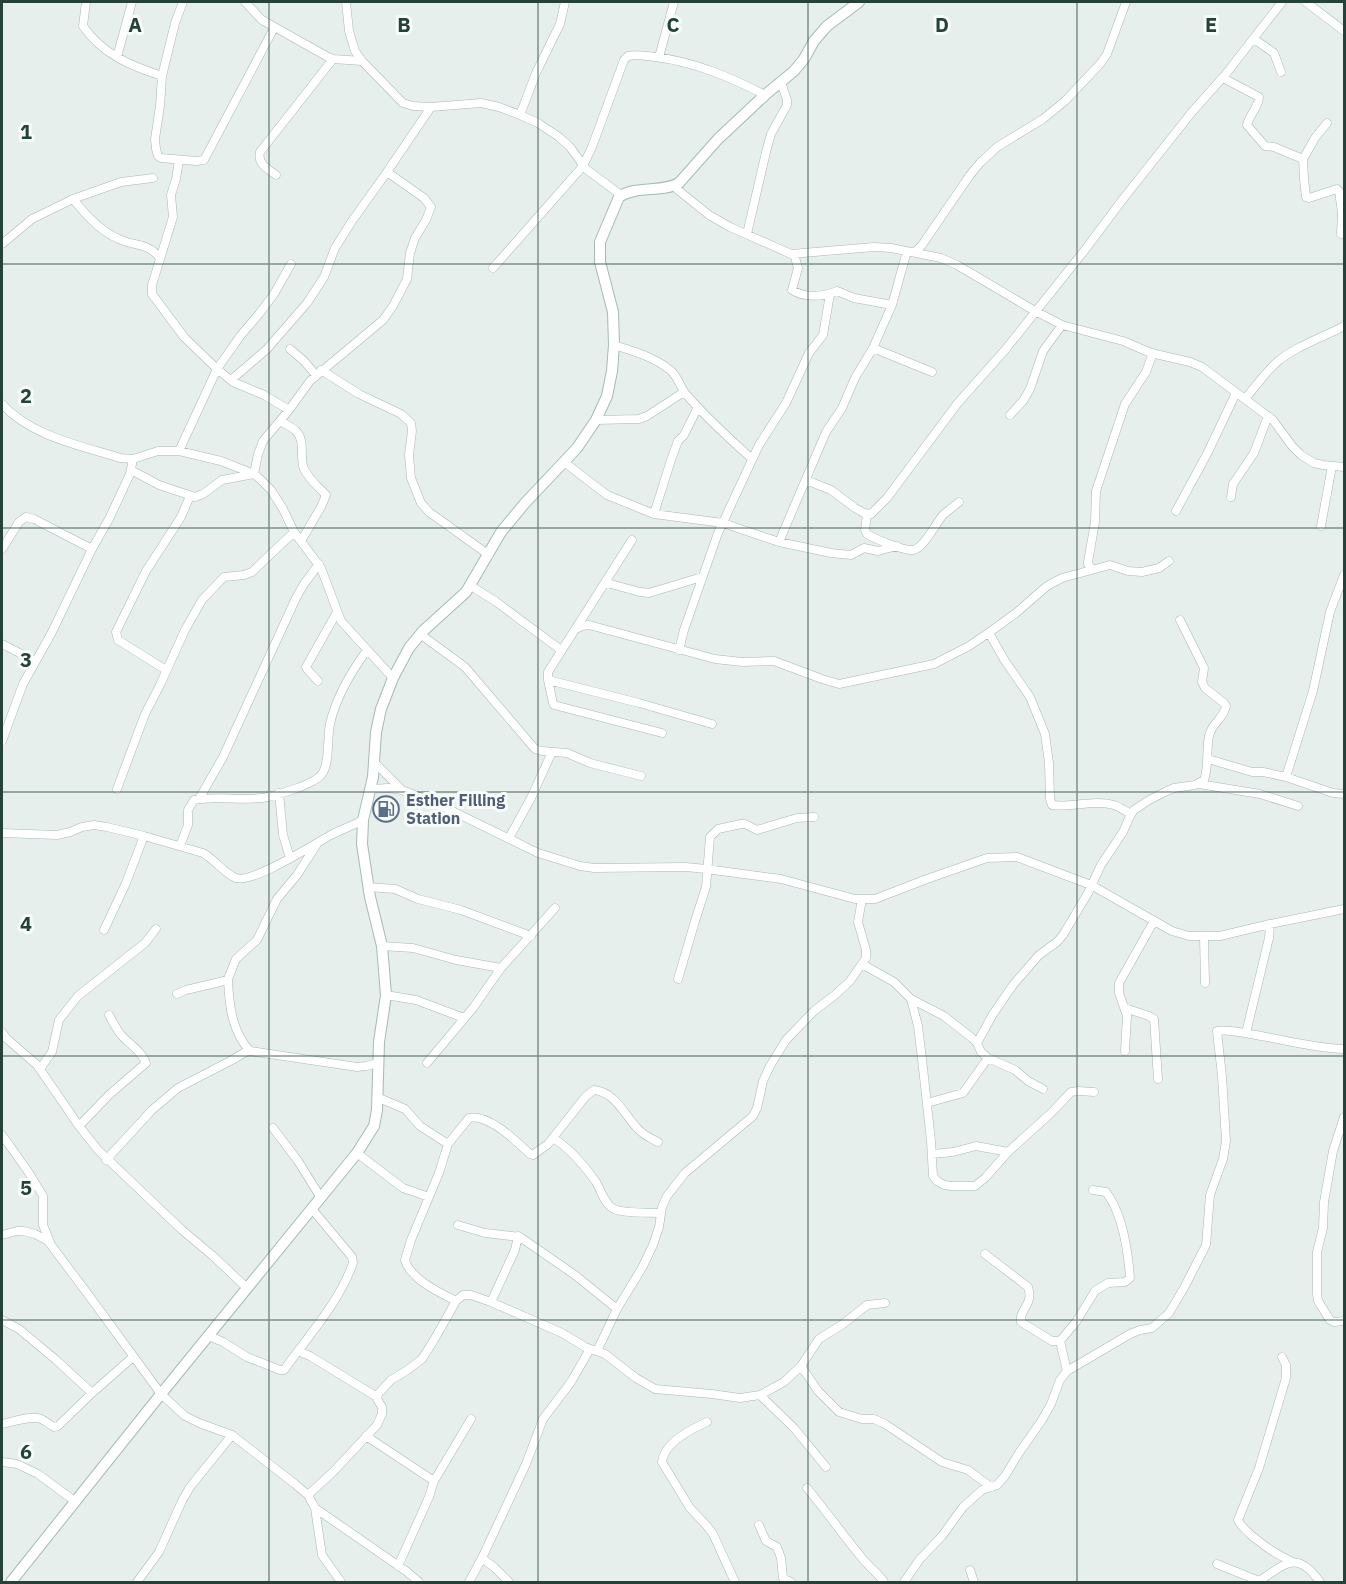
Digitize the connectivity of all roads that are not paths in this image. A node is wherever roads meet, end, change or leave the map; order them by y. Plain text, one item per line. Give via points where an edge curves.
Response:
1 (86, 2) edge
2 (132, 2) edge
3 (183, 2) edge
4 (245, 2) edge
5 (346, 2) edge
6 (565, 2) edge
7 (674, 2) edge
8 (859, 2) edge
9 (1126, 2) edge
10 (1282, 2) edge
11 (1306, 2) edge
12 (274, 28) junction
13 (1344, 32) edge
14 (1254, 39) junction
15 (117, 57) junction
16 (659, 57) junction
17 (333, 59) junction
18 (362, 61) junction
19 (1281, 72) dead end
20 (162, 76) junction
21 (1223, 78) junction
22 (781, 82) junction
23 (765, 95) junction
24 (431, 107) junction
25 (520, 115) junction
26 (1327, 123) dead end
27 (1303, 159) junction
28 (179, 160) junction
29 (583, 166) junction
30 (387, 172) junction
31 (276, 175) dead end
32 (153, 178) dead end
33 (673, 186) junction
34 (621, 195) junction
35 (73, 199) junction
36 (747, 234) junction
37 (1341, 234) dead end
38 (2, 244) edge
39 (911, 252) junction
40 (794, 254) junction
41 (160, 258) junction
42 (291, 264) dead end
43 (493, 268) dead end
44 (830, 294) junction
45 (892, 305) junction
46 (1035, 311) junction
47 (1062, 325) junction
48 (1344, 326) edge
49 (614, 345) junction
50 (873, 348) junction
51 (290, 349) dead end
52 (1153, 353) junction
53 (217, 369) junction
54 (318, 372) junction
55 (932, 372) dead end
56 (231, 380) junction
57 (684, 392) junction
58 (1236, 393) junction
59 (1245, 399) junction
60 (2, 404) edge
61 (698, 407) junction
62 (289, 410) junction
63 (1010, 415) dead end
64 (1268, 416) junction
65 (596, 420) junction
66 (280, 421) junction
67 (179, 451) junction
68 (133, 459) junction
69 (752, 459) junction
70 (564, 462) junction
71 (1332, 466) junction
72 (1344, 467) edge
73 (131, 470) junction
74 (254, 474) junction
75 (806, 480) junction
76 (190, 496) junction
77 (1232, 497) dead end
78 (960, 502) dead end
79 (1176, 511) dead end
80 (654, 514) junction
81 (867, 514) junction
82 (723, 523) junction
83 (1321, 526) dead end
84 (294, 532) junction
85 (632, 540) dead end
86 (301, 542) junction
87 (779, 542) junction
88 (897, 546) junction
89 (2, 549) edge
90 (92, 549) junction
91 (489, 555) junction
92 (1169, 561) dead end
93 (319, 564) junction
94 (1092, 569) junction
95 (1344, 575) edge
96 (702, 577) junction
97 (607, 583) junction
98 (471, 586) junction
99 (337, 612) junction
100 (1180, 620) dead end
101 (576, 628) junction
102 (989, 633) junction
103 (420, 634) junction
104 (2, 644) edge
105 (367, 650) junction
106 (561, 650) junction
107 (680, 650) junction
108 (35, 662) junction
109 (166, 670) junction
110 (393, 678) junction
111 (548, 680) junction
112 (318, 681) dead end
113 (712, 724) dead end
114 (662, 733) dead end
115 (2, 741) edge
116 (552, 752) junction
117 (1208, 759) junction
118 (374, 762) junction
119 (641, 776) dead end
120 (1286, 777) junction
121 (1199, 784) junction
122 (117, 789) dead end
123 (371, 789) junction
124 (402, 790) junction
125 (279, 793) junction
126 (1344, 794) edge
127 (200, 799) junction
128 (1298, 806) dead end
129 (1131, 814) junction
130 (814, 817) dead end
131 (363, 820) junction
132 (2, 833) edge
133 (144, 836) junction
134 (509, 838) junction
135 (319, 842) junction
136 (180, 846) junction
137 (290, 858) junction
138 (706, 869) junction
139 (1091, 885) junction
140 (368, 887) junction
141 (862, 899) junction
142 (555, 908) dead end
143 (1344, 909) edge
144 (1154, 921) junction
145 (1270, 924) junction
146 (156, 929) dead end
147 (104, 930) dead end
148 (531, 936) junction
149 (1204, 937) junction
150 (382, 946) junction
151 (862, 964) junction
152 (501, 968) junction
153 (228, 979) junction
154 (678, 979) dead end
155 (1205, 983) dead end
156 (177, 994) dead end
157 (386, 995) junction
158 (911, 999) junction
159 (1125, 1008) junction
160 (109, 1015) dead end
161 (464, 1018) junction
162 (1246, 1034) junction
163 (2, 1035) edge
164 (977, 1043) junction
165 (1344, 1049) edge
166 (249, 1050) junction
167 (1125, 1052) dead end
168 (988, 1058) junction
169 (378, 1063) junction
170 (427, 1063) dead end
171 (40, 1069) junction
172 (1158, 1079) dead end
173 (1043, 1089) dead end
174 (1094, 1092) dead end
175 (379, 1098) junction
176 (927, 1103) junction
177 (1344, 1117) edge
178 (79, 1126) junction
179 (273, 1128) dead end
180 (2, 1135) edge
181 (553, 1138) junction
182 (658, 1142) dead end
183 (448, 1144) junction
184 (1008, 1152) junction
185 (357, 1153) junction
186 (932, 1154) junction
187 (106, 1160) junction
188 (1093, 1190) dead end
189 (429, 1197) junction
190 (321, 1198) junction
191 (312, 1209) junction
192 (661, 1213) junction
193 (458, 1225) dead end
194 (2, 1235) edge
195 (518, 1236) junction
196 (52, 1246) junction
197 (985, 1254) dead end
198 (248, 1288) junction
199 (456, 1301) junction
200 (491, 1302) junction
201 (885, 1303) dead end
202 (617, 1309) junction
203 (2, 1320) edge
204 (1344, 1321) edge
205 (209, 1336) junction
206 (1059, 1341) junction
207 (593, 1350) junction
208 (298, 1351) junction
209 (133, 1357) junction
210 (1282, 1358) dead end
211 (801, 1366) junction
212 (1067, 1371) junction
213 (92, 1393) junction
214 (161, 1394) junction
215 (760, 1395) junction
216 (377, 1397) junction
217 (471, 1419) dead end
218 (707, 1422) dead end
219 (2, 1424) edge
220 (232, 1435) junction
221 (366, 1436) junction
222 (2, 1462) edge
223 (826, 1467) dead end
224 (434, 1481) junction
225 (991, 1487) junction
226 (807, 1488) dead end
227 (308, 1495) junction
228 (76, 1502) junction
229 (315, 1508) junction
230 (759, 1525) dead end
231 (482, 1558) junction
232 (1293, 1562) junction
233 (1217, 1564) dead end
234 (398, 1566) junction
235 (970, 1570) dead end
236 (2, 1579) edge
237 (10, 1582) edge
238 (137, 1582) edge
239 (341, 1582) edge
240 (419, 1582) edge
241 (469, 1582) edge
242 (509, 1582) edge
243 (735, 1582) edge
244 (791, 1582) edge
245 (884, 1582) edge
246 (904, 1582) edge
247 (974, 1582) edge
248 (1259, 1582) edge
249 (1320, 1582) edge

1 - 15 street via 83,26 99,45
2 - 15 street
3 - 20 street
4 - 12 street
5 - 18 street via 352,43
6 - 25 street via 560,24
7 - 16 street
8 - 22 street via 827,26 804,59
9 - 39 street via 1100,64 1065,101 980,163 922,245
10 - 14 street
11 - 13 street
12 - 17 street
12 - 28 street via 204,160
14 - 19 street via 1274,53
14 - 21 street
15 - 20 street
16 - 23 street via 717,72
16 - 29 street via 627,56
17 - 18 street
17 - 31 street via 260,152 260,162
18 - 24 street via 403,103
20 - 28 street via 156,149 159,157
21 - 27 street via 1259,97 1247,125 1264,146
21 - 46 street
22 - 23 street
22 - 36 street via 787,105 771,134
23 - 33 street
24 - 25 street via 481,103
24 - 30 street
25 - 29 street via 559,136
26 - 27 street
27 - 37 street via 1306,197 1339,191
28 - 41 street via 171,195 173,217
29 - 34 street
29 - 43 street
30 - 54 street via 431,207 412,246 407,279 386,316
30 - 56 street via 347,228 324,278 307,303 267,349
32 - 35 street via 121,182
33 - 34 street
33 - 36 street via 709,216
34 - 49 street via 601,239 599,254 613,312
35 - 38 street via 32,219
35 - 41 street via 112,236 149,248
36 - 40 street
39 - 40 street via 873,247
39 - 45 street
39 - 46 street via 957,265
40 - 44 street via 798,268 792,291 804,295
41 - 53 street via 152,285 153,297 184,338
42 - 53 street via 274,294
44 - 45 street via 837,291
44 - 69 street via 823,336 809,353 786,403
45 - 50 street
46 - 47 street
46 - 81 street via 957,404 887,498 872,514
47 - 52 street
47 - 63 street via 1043,351 1030,389
48 - 59 street via 1278,361
49 - 57 street via 667,367
49 - 65 street via 607,396
50 - 55 street
50 - 75 street via 826,432
51 - 54 street
52 - 58 street via 1197,365
52 - 94 street via 1145,374 1125,404 1096,491 1088,564
53 - 56 street
53 - 67 street
54 - 62 street
54 - 91 street via 401,414 411,423 411,478 421,503
56 - 62 street
57 - 61 street
57 - 65 street via 646,416
58 - 59 street
58 - 79 street
59 - 64 street
60 - 68 street via 40,432
61 - 69 street
61 - 80 street via 670,460
62 - 66 street
64 - 71 street via 1301,455 1314,463
64 - 77 street via 1254,453 1233,484
65 - 70 street
66 - 74 street via 263,441
66 - 86 street via 299,435 304,469 326,495
67 - 68 street via 154,452
67 - 74 street
68 - 73 street
69 - 82 street
70 - 80 street via 608,495
70 - 91 street via 525,503
71 - 72 street
71 - 83 street
73 - 76 street
73 - 90 street
74 - 76 street via 222,480 203,494
74 - 84 street via 271,490
75 - 81 street via 831,490
75 - 87 street
76 - 109 street via 116,632 118,640
78 - 88 street via 945,513 919,547 912,550
80 - 82 street
81 - 88 street via 866,533
82 - 87 street
82 - 96 street
84 - 86 street
84 - 109 street via 252,572 226,576 216,584 193,615
85 - 97 street
86 - 93 street
87 - 88 street via 851,555 864,548 878,551
89 - 90 street via 26,517
90 - 108 street
91 - 98 street
92 - 94 street via 1142,572 1110,565
93 - 99 street
93 - 127 street via 296,598
94 - 102 street via 1054,581
95 - 120 street via 1330,612 1315,682
96 - 97 street via 649,593
96 - 107 street
97 - 101 street
98 - 103 street
98 - 106 street
99 - 105 street
99 - 112 street via 306,667
100 - 117 street via 1204,668 1205,688 1226,706 1209,734
101 - 106 street
101 - 107 street via 589,625
102 - 107 street via 934,664 839,684 774,661 730,661
102 - 129 street via 1030,697 1045,734 1052,805 1105,803
103 - 110 street
103 - 116 street via 465,667 530,744 539,751
104 - 108 street
105 - 110 street
105 - 125 street via 338,699 330,723 323,772 312,782
106 - 111 street via 548,672
108 - 115 street via 16,699
109 - 122 street
110 - 118 street via 376,732
111 - 113 street
111 - 114 street via 554,705
116 - 119 street
116 - 134 street
117 - 120 street
117 - 121 street via 1206,775
118 - 123 street
118 - 124 street
120 - 126 street
121 - 128 street via 1260,794
121 - 129 street via 1167,791
123 - 124 street
123 - 131 street
124 - 134 street
125 - 127 street via 244,800
125 - 137 street
127 - 136 street via 194,800 188,809 188,825
129 - 139 street
130 - 138 street via 757,830 743,824 718,829 709,841
131 - 135 street
131 - 140 street
132 - 133 street via 57,835 94,825
133 - 136 street
133 - 147 street
134 - 138 street via 538,853 580,866
135 - 137 street
135 - 153 street via 274,902 257,940 236,958
136 - 137 street via 206,855 238,879 271,869
138 - 141 street via 781,879
138 - 154 street via 704,897
139 - 141 street via 1031,861 1004,856 987,858 878,899
139 - 144 street
139 - 164 street via 1060,939 1040,955 1003,997
140 - 148 street via 395,889
140 - 150 street
141 - 151 street via 858,922 866,950
142 - 148 street
143 - 145 street
144 - 149 street via 1181,935
144 - 159 street via 1119,983
145 - 149 street
145 - 162 street
146 - 171 street via 145,943 78,996 59,1022 51,1054
148 - 152 street
149 - 155 street
150 - 152 street via 413,948
150 - 157 street
151 - 158 street via 894,982
151 - 192 street via 850,981 789,1036 763,1081 753,1116 682,1176 667,1196
152 - 161 street
153 - 156 street
153 - 166 street via 233,1022
157 - 161 street via 416,1000
157 - 169 street
158 - 164 street via 944,1016
158 - 176 street
159 - 167 street
159 - 172 street via 1154,1019
160 - 178 street via 146,1063
161 - 170 street
162 - 165 street
162 - 212 street via 1217,1031 1225,1149 1210,1195 1206,1245 1184,1288 1169,1313 1152,1328 1130,1334
163 - 171 street
164 - 168 street
166 - 169 street via 357,1067
166 - 187 street via 178,1088
168 - 173 street
168 - 176 street via 963,1093
169 - 175 street
171 - 178 street
174 - 184 street via 1071,1092
175 - 183 street via 405,1109 420,1126
175 - 185 street via 374,1126
176 - 186 street
177 - 204 street via 1333,1150 1317,1252 1318,1301 1330,1320
178 - 187 street
179 - 190 street
180 - 196 street via 43,1196 43,1225
181 - 182 street via 594,1090 609,1094 637,1128
181 - 183 street via 531,1155 508,1134 471,1117
181 - 192 street via 570,1150 611,1207 625,1212
183 - 189 street
184 - 186 street via 976,1146
184 - 186 street via 985,1178 971,1187 944,1185 935,1179
185 - 189 street via 399,1185
185 - 190 street
187 - 198 street
188 - 206 street via 1106,1192 1116,1208 1130,1279 1108,1283 1095,1291
189 - 199 street via 405,1262 410,1272
190 - 191 street
191 - 198 street
191 - 208 street via 352,1257 352,1263 336,1297
192 - 202 street via 653,1245
193 - 195 street
194 - 196 street via 23,1231
195 - 200 street
195 - 202 street
196 - 209 street
197 - 206 street via 1028,1287 1030,1298 1021,1322 1052,1341
198 - 205 street
199 - 200 street via 466,1294
199 - 216 street via 422,1359 392,1380
200 - 207 street
201 - 211 street via 867,1305 817,1341
202 - 207 street
203 - 213 street via 56,1359
205 - 208 street via 282,1371
205 - 214 street
206 - 212 street
207 - 215 street via 655,1389 740,1398
207 - 231 street via 543,1419
208 - 216 street
209 - 213 street
209 - 214 street
210 - 232 street via 1286,1378 1259,1468 1238,1520 1241,1527 1274,1554
211 - 215 street via 784,1382
211 - 225 street via 839,1412 878,1421 942,1462 968,1470
212 - 225 street via 1036,1430 1005,1476
213 - 219 street via 57,1427 30,1418
214 - 220 street via 185,1416
214 - 228 street
215 - 223 street via 795,1428
216 - 221 street via 382,1407 381,1419
217 - 224 street
218 - 243 street via 686,1432 666,1450 662,1462 690,1508 713,1534
220 - 227 street
220 - 238 street via 190,1486 159,1552
221 - 224 street
221 - 227 street
222 - 228 street via 38,1474
224 - 234 street
225 - 246 street via 963,1507
226 - 245 street
227 - 229 street
228 - 237 street
229 - 234 street
229 - 239 street via 322,1555
230 - 244 street via 766,1541 777,1547 783,1578
231 - 241 street
231 - 242 street
232 - 248 street
232 - 249 street via 1310,1569
233 - 248 street
234 - 240 street
235 - 247 street
236 - 237 street

